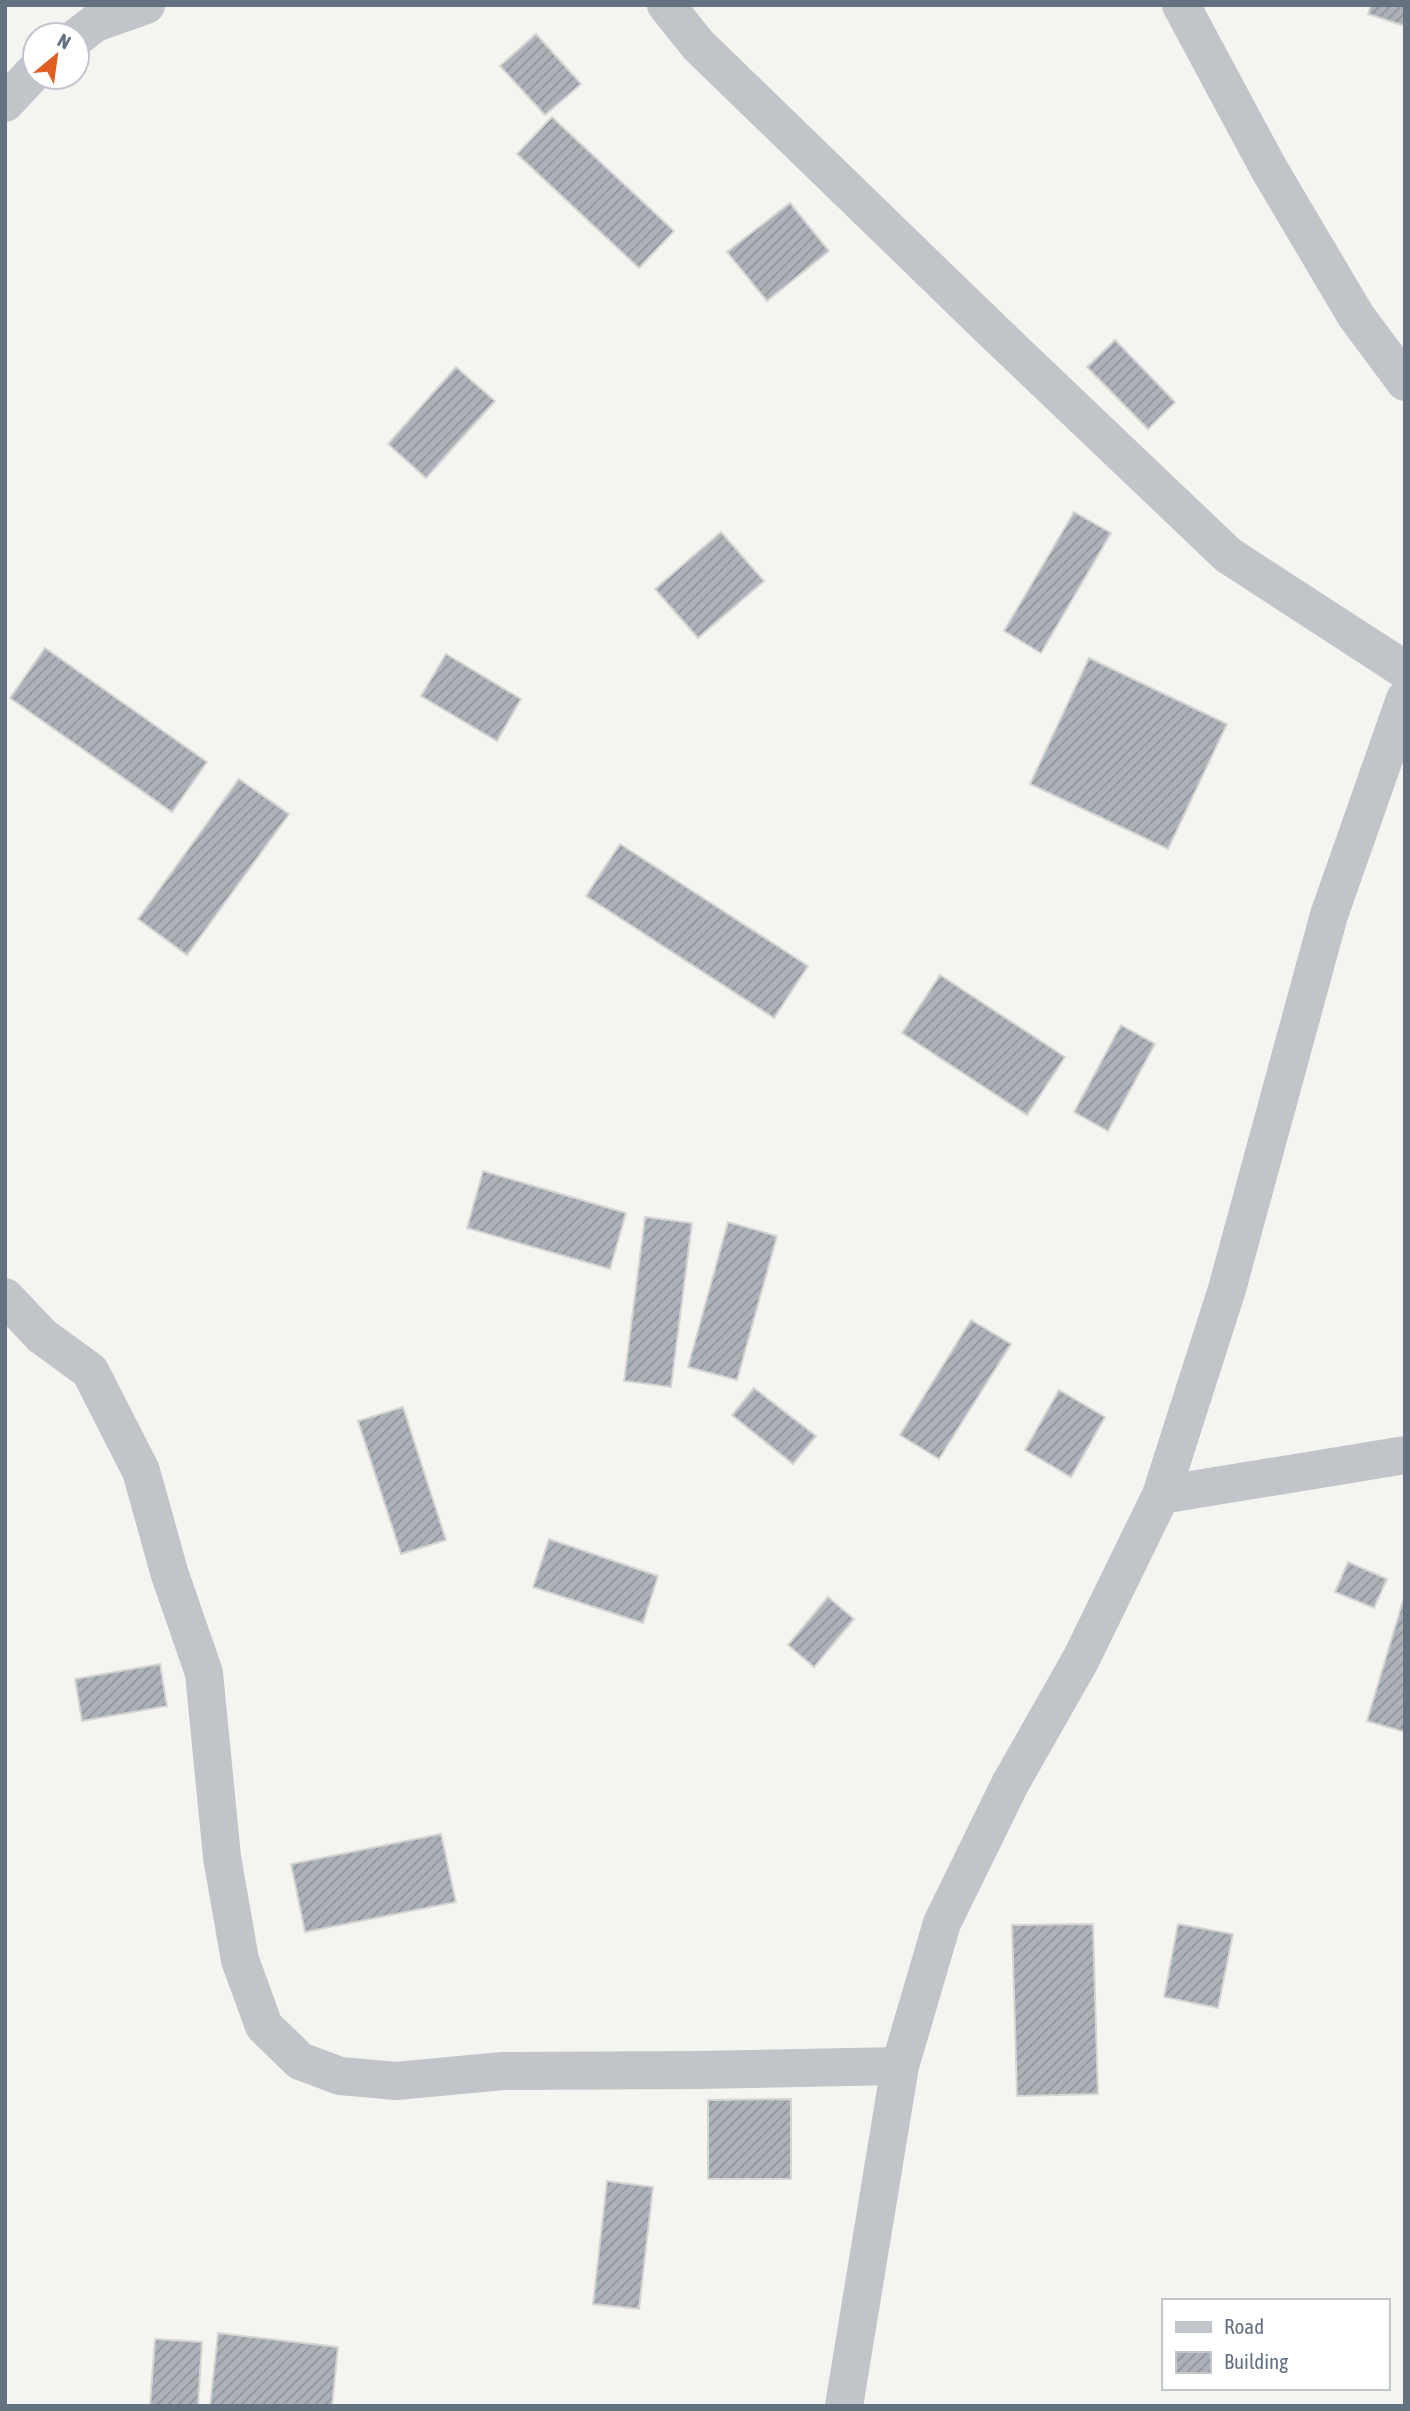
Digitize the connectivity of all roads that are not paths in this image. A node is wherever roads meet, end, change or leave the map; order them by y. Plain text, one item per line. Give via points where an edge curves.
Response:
1 (146, 5) edge
2 (666, 5) edge
3 (1181, 5) edge
4 (91, 26) edge
5 (21, 86) edge
6 (5, 103) edge
7 (1405, 382) edge
8 (1405, 670) edge
9 (1405, 699) edge
10 (5, 1297) edge
11 (1405, 1455) edge
12 (1161, 1495) junction
13 (900, 2066) junction
14 (844, 2406) edge

1 - 4 street
2 - 8 street via 708,54 1228,555
3 - 7 street via 1349,305
5 - 6 street
9 - 12 street via 1329,915 1227,1289
10 - 13 street via 42,1336 90,1371 141,1471 204,1672 222,1857 240,1960 264,2026 300,2061 340,2076 396,2081 503,2071
11 - 12 street
12 - 13 street via 942,1923
13 - 14 street

